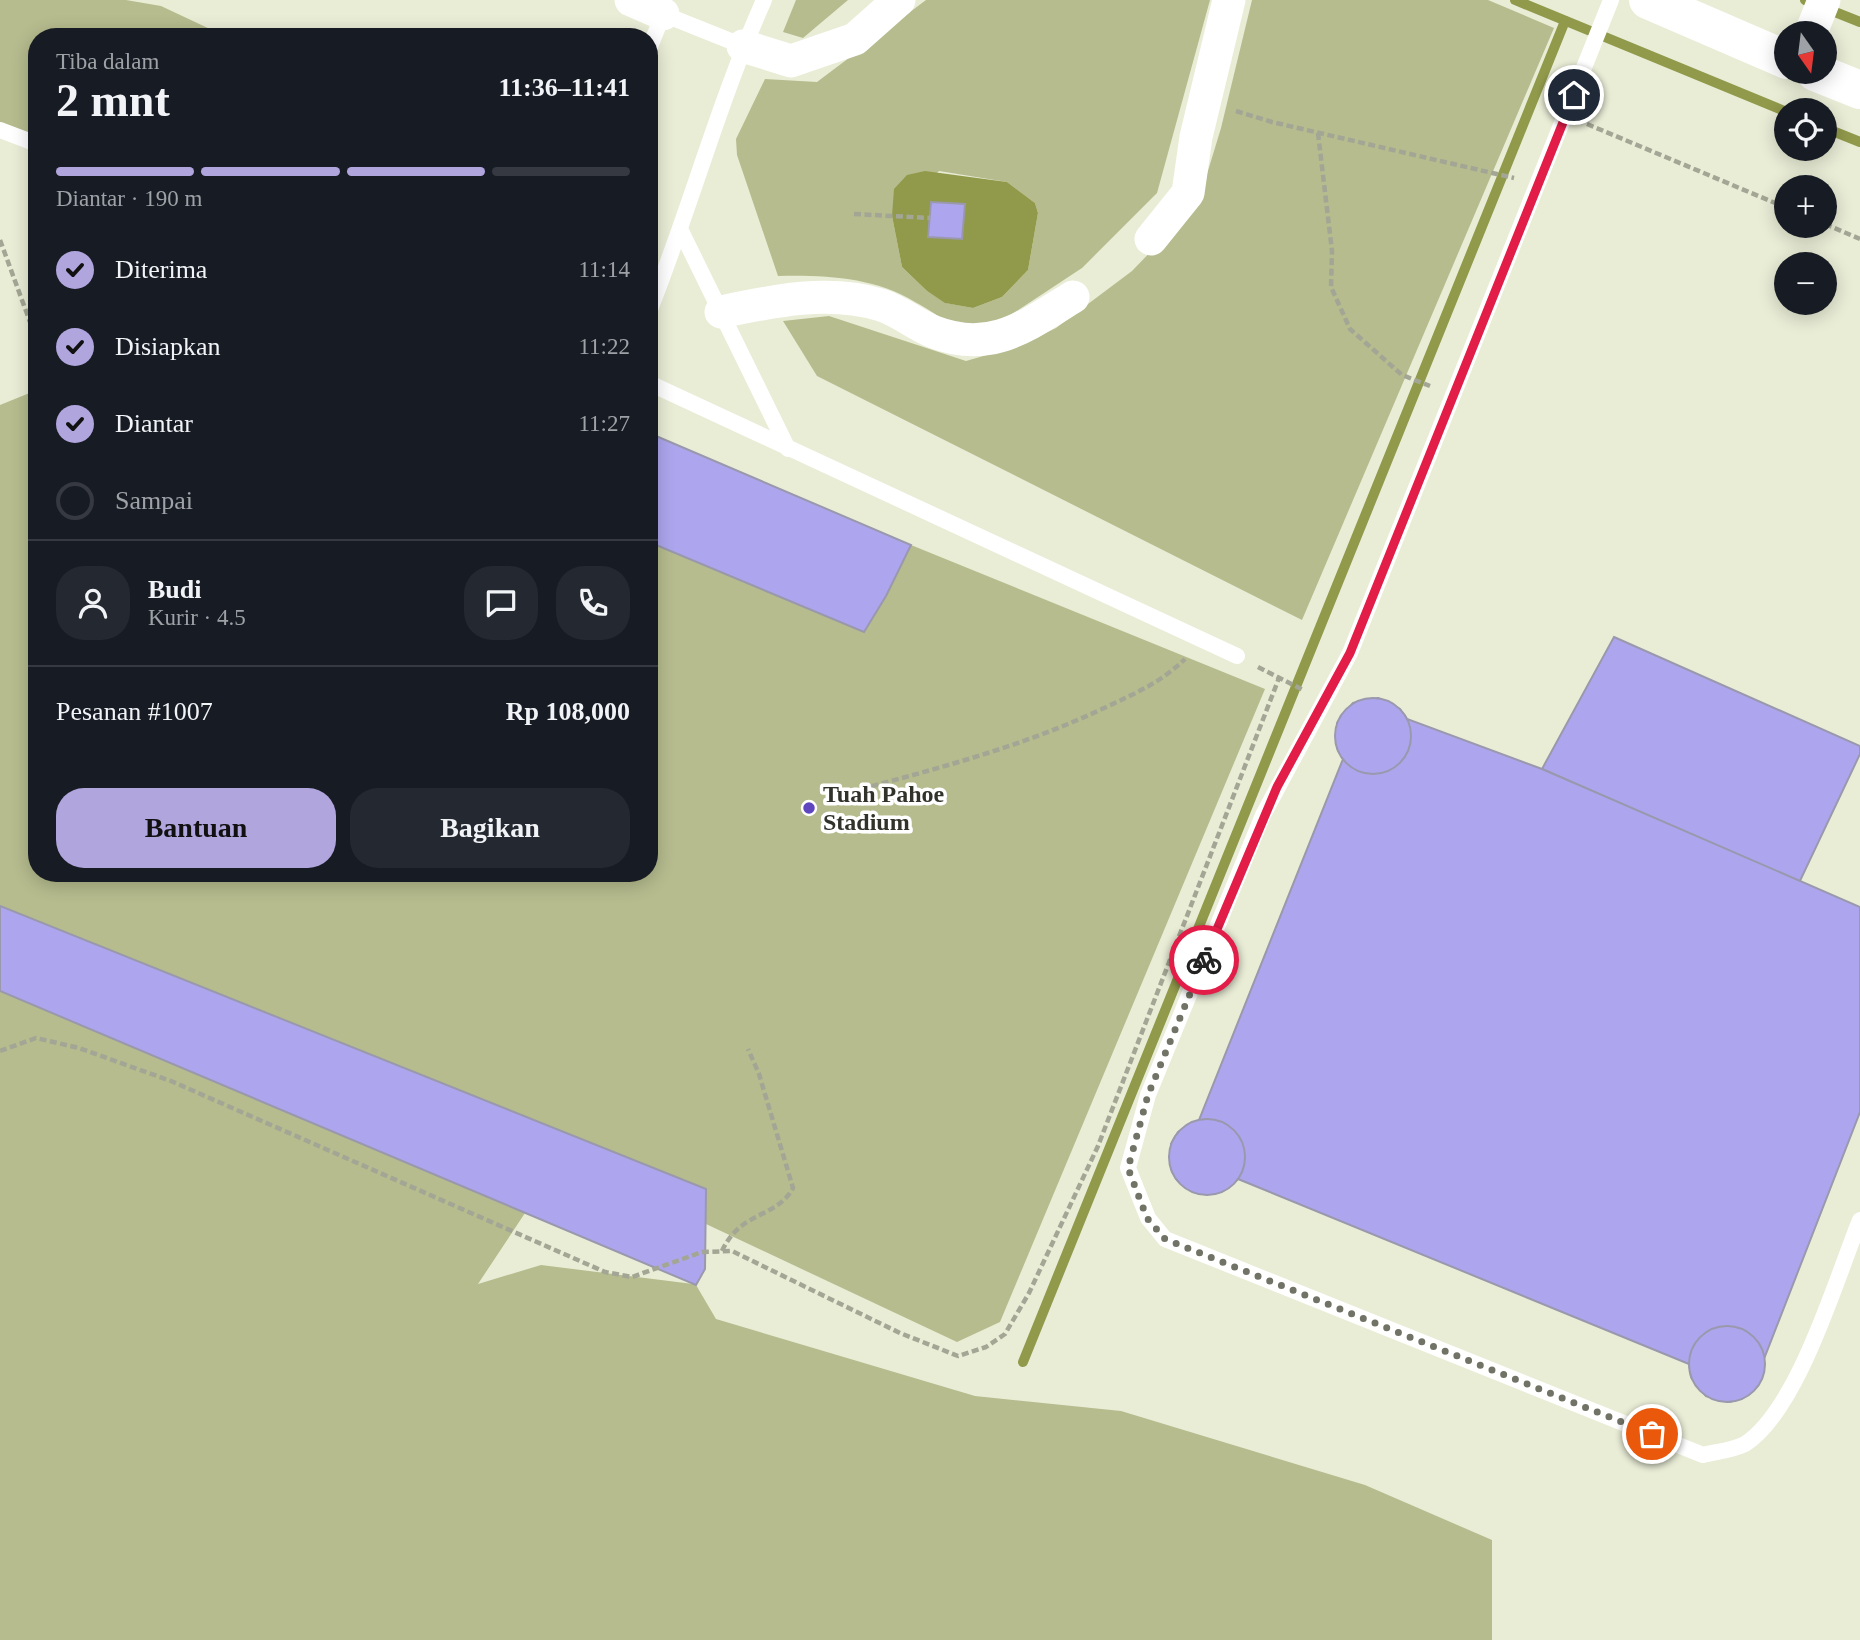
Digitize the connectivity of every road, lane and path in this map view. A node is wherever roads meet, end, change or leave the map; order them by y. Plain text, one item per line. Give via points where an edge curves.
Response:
1 (631, 0) edge
2 (764, 0) edge
3 (899, 0) edge
4 (1229, 0) edge
5 (1611, 0) edge
6 (1824, 0) edge
7 (1659, 2) edge
8 (666, 7) edge
9 (1816, 21) edge
10 (658, 28) edge
11 (743, 46) junction
12 (1774, 54) edge
13 (1838, 81) edge
14 (1860, 90) edge
15 (1246, 114) dead end
16 (1566, 115) junction
17 (0, 130) edge
18 (1318, 133) junction
19 (28, 141) edge
20 (1520, 180) dead end
21 (1774, 203) edge
22 (853, 214) dead end
23 (930, 218) dead end
24 (1837, 229) edge
25 (681, 231) junction
26 (1151, 239) dead end
27 (1860, 239) edge
28 (0, 240) edge
29 (658, 289) edge
30 (1073, 297) dead end
31 (721, 312) junction
32 (28, 316) edge
33 (658, 387) edge
34 (1436, 387) dead end
35 (789, 449) junction
36 (1204, 641) junction
37 (1237, 656) dead end
38 (1279, 678) dead end
39 (831, 797) dead end
40 (748, 1049) dead end
41 (0, 1051) edge
42 (1860, 1220) edge
43 (722, 1251) junction

1 - 8 street
2 - 11 lane
3 - 11 street via 855,39 791,61
4 - 26 street via 1196,137 1188,193
5 - 16 lane
6 - 9 street
7 - 12 highway
8 - 10 lane
8 - 11 lane
11 - 25 lane
13 - 14 highway
15 - 18 path
16 - 21 path
16 - 42 lane via 1350,653 1263,815 1148,1095 1128,1168 1147,1218 1165,1239 1703,1455 1744,1444 1776,1413 1793,1387
17 - 19 lane
18 - 20 path
18 - 34 path via 1332,251 1331,287 1350,329 1402,375
22 - 23 path
24 - 27 path
25 - 29 lane
25 - 31 lane
28 - 32 path
30 - 31 street via 1019,330 981,342 935,332 882,305 846,299 788,298
31 - 35 lane
33 - 35 lane
35 - 36 lane
36 - 37 lane
36 - 39 path via 1164,680 1063,727
38 - 43 path via 1098,1146 1005,1334 986,1347 958,1356 900,1333 732,1251
40 - 43 path via 793,1188 787,1198 731,1232
41 - 43 path via 36,1038 172,1080 605,1272 632,1277 702,1252

